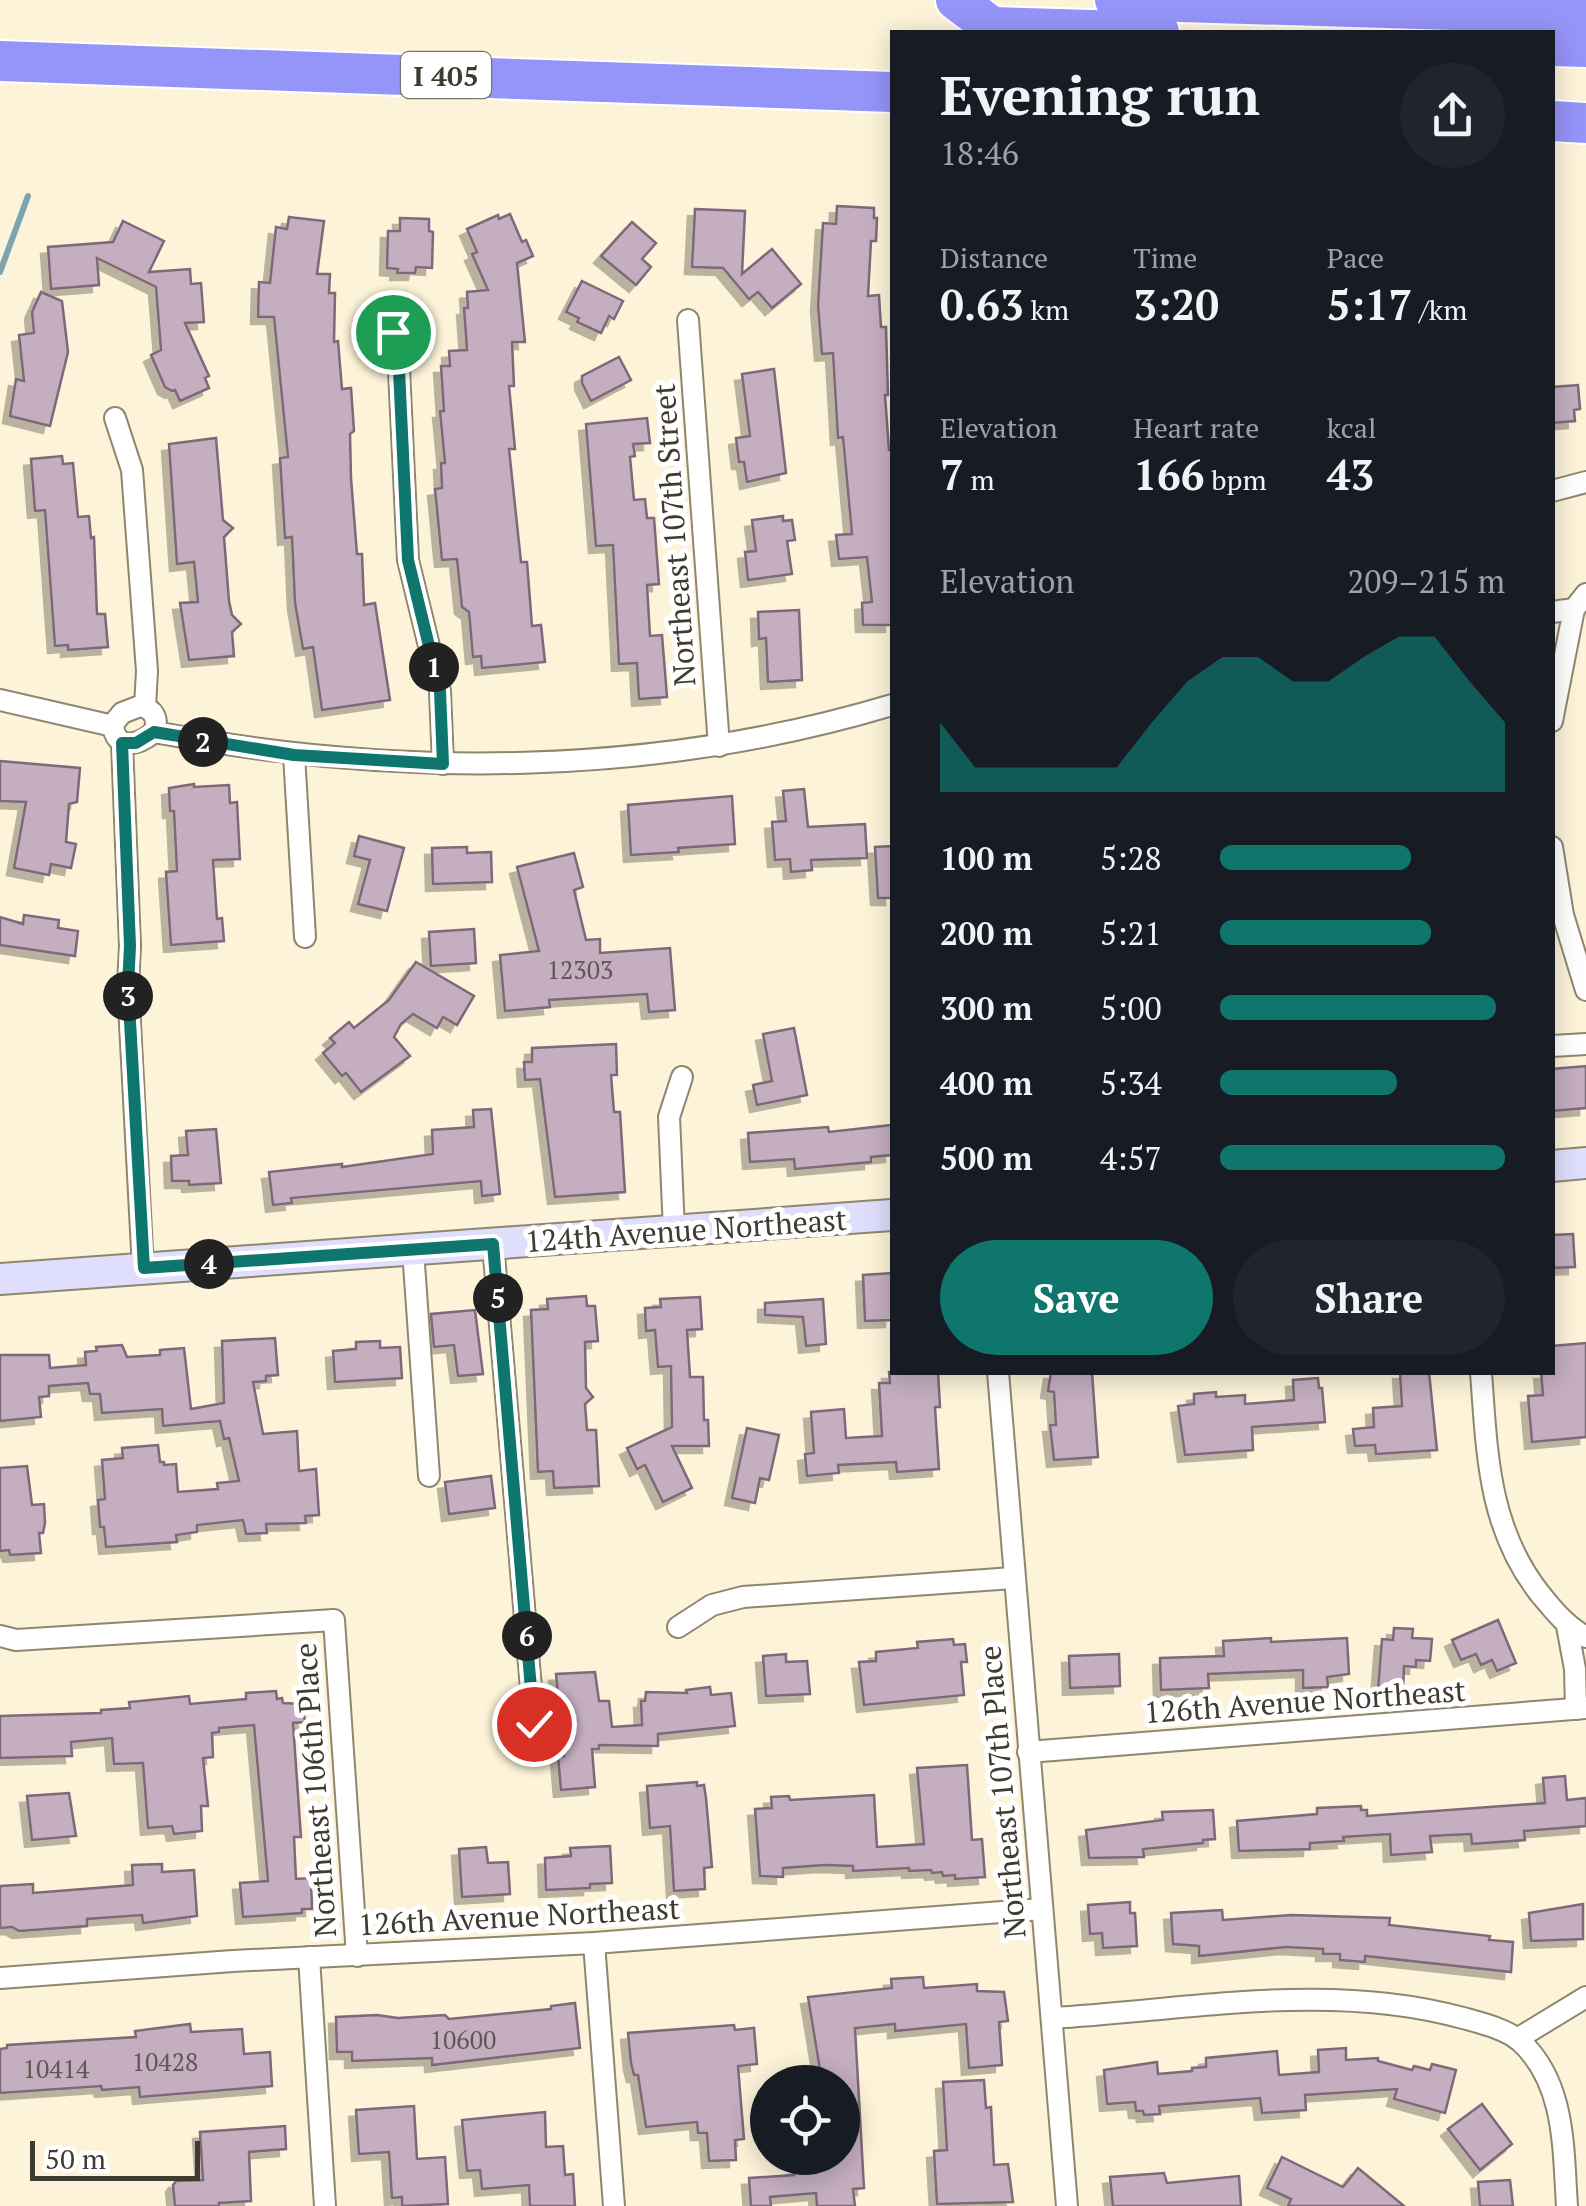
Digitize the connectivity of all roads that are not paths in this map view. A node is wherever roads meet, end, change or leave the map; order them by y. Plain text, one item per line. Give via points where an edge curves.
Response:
1 (956, 0) edge
2 (1115, 0) edge
3 (1586, 14) edge
4 (1092, 30) edge
5 (1555, 46) edge
6 (1586, 48) edge
7 (0, 61) edge
8 (890, 92) edge
9 (1555, 121) edge
10 (1586, 123) edge
11 (688, 320) dead end
12 (393, 332) dead end
13 (115, 418) dead end
14 (1586, 482) edge
15 (1555, 491) edge
16 (1580, 601) edge
17 (1555, 611) edge
18 (0, 700) edge
19 (890, 704) edge
20 (144, 707) junction
21 (1555, 708) edge
22 (154, 732) junction
23 (117, 735) junction
24 (719, 746) junction
25 (294, 755) junction
26 (443, 764) junction
27 (1555, 866) edge
28 (304, 938) dead end
29 (1586, 990) edge
30 (1586, 1044) edge
31 (1555, 1046) edge
32 (682, 1077) dead end
33 (1586, 1164) edge
34 (1555, 1166) edge
35 (890, 1215) edge
36 (674, 1231) junction
37 (493, 1244) junction
38 (412, 1250) junction
39 (144, 1268) junction
40 (0, 1279) edge
41 (998, 1375) edge
42 (1481, 1375) edge
43 (429, 1476) dead end
44 (1013, 1578) junction
45 (1567, 1626) junction
46 (678, 1627) dead end
47 (0, 1636) edge
48 (1586, 1637) edge
49 (1581, 1709) edge
50 (534, 1724) dead end
51 (1028, 1752) junction
52 (1042, 1909) junction
53 (594, 1943) junction
54 (356, 1956) junction
55 (310, 1957) junction
56 (0, 1978) edge
57 (1586, 1997) edge
58 (1052, 2018) junction
59 (1518, 2039) junction
60 (326, 2206) edge
61 (614, 2206) edge
62 (1067, 2206) edge
63 (1567, 2206) edge

1 - 4 highway via 992,27
2 - 3 highway
5 - 6 highway
7 - 8 highway, I 405
9 - 10 highway
11 - 24 street, Northeast 107th Street
12 - 26 street via 408,560 440,691
13 - 20 street via 132,470
14 - 15 street
16 - 17 street
16 - 21 street
18 - 23 street
19 - 24 street
20 - 22 street via 156,719
20 - 23 street via 122,713
22 - 23 street via 136,743
22 - 25 street
23 - 39 street
24 - 26 street via 617,759
25 - 26 street
25 - 28 street
27 - 29 street
30 - 31 street
32 - 36 street via 669,1118
33 - 34 main road
35 - 36 main road, 124th Avenue Northeast
36 - 37 main road, 124th Avenue Northeast
37 - 38 main road, 124th Avenue Northeast
37 - 50 street
38 - 39 main road, 124th Avenue Northeast
38 - 43 street
39 - 40 main road, 124th Avenue Northeast
41 - 44 street, Northeast 107th Place
42 - 45 street via 1498,1520 1526,1576
44 - 46 street via 744,1597 712,1605
44 - 51 street, Northeast 107th Place
45 - 48 street
45 - 49 street
47 - 54 street, Northeast 106th Place via 334,1620
49 - 51 street, 126th Avenue Northeast
51 - 52 street, Northeast 107th Place
52 - 53 street, 126th Avenue Northeast
52 - 58 street, Northeast 107th Place
53 - 54 street, 126th Avenue Northeast
53 - 61 street
54 - 55 street, 126th Avenue Northeast
55 - 56 street, 126th Avenue Northeast
55 - 60 street
57 - 59 street
58 - 59 street via 1327,1998 1436,2010
58 - 62 street, Northeast 107th Place
59 - 63 street via 1552,2091 1562,2128

